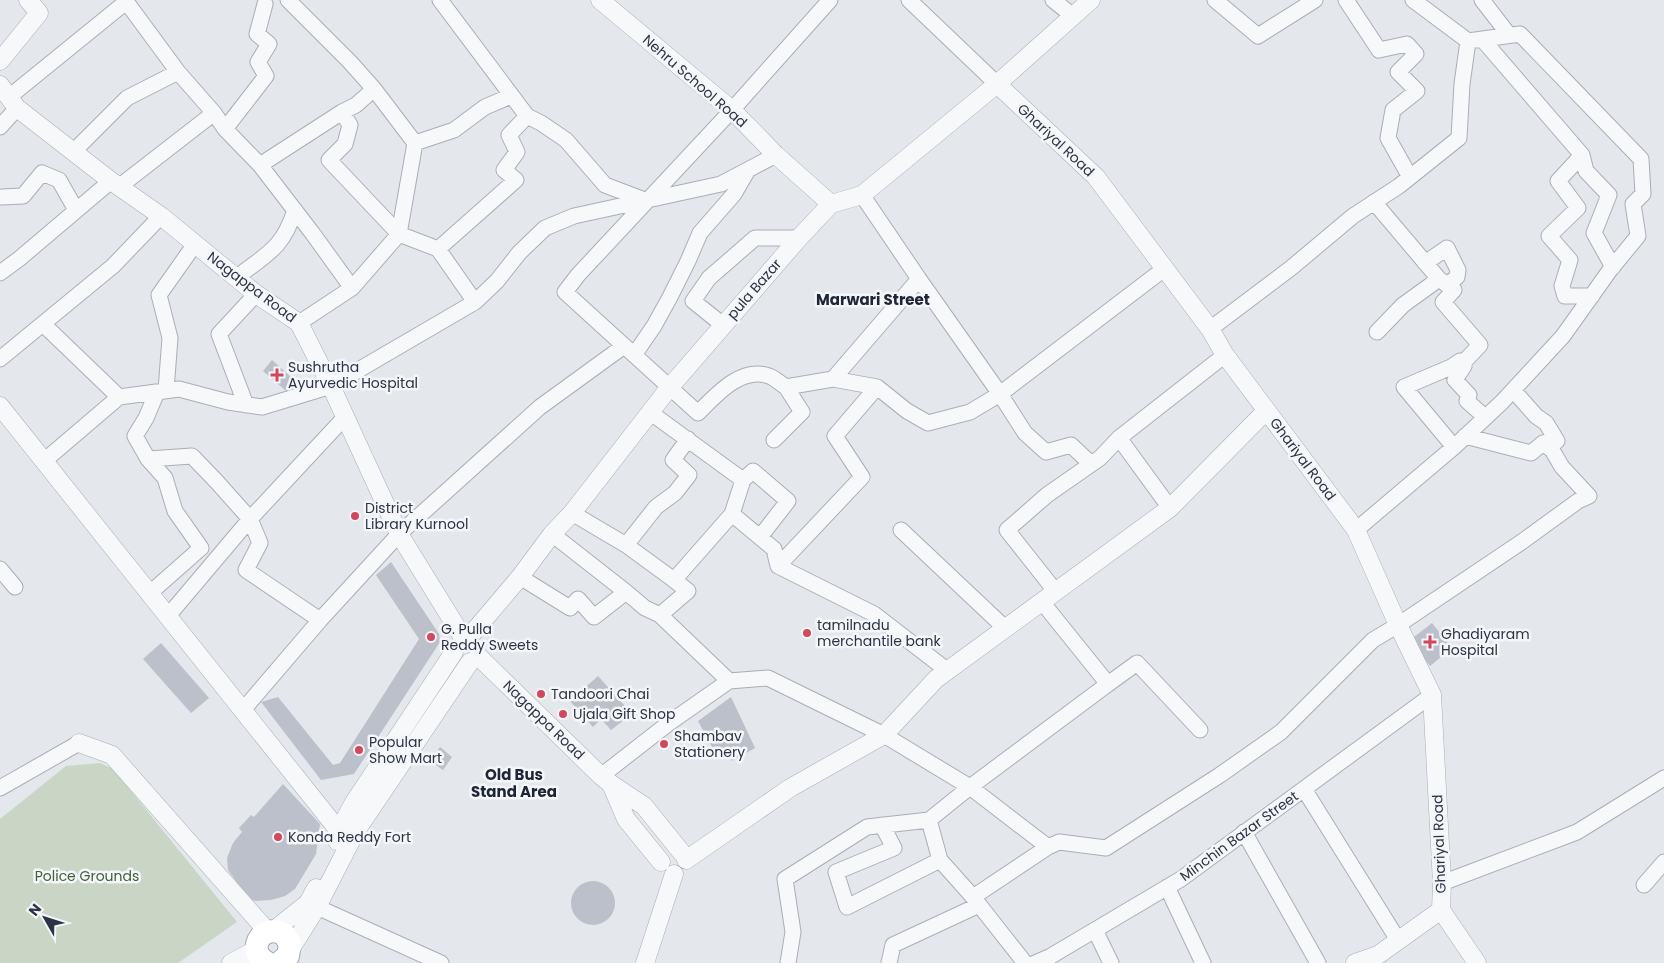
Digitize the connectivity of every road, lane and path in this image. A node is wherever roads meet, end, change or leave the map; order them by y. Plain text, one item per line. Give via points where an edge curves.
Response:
1 (288, 0) edge
2 (440, 0) edge
3 (600, 0) edge
4 (830, 0) edge
5 (909, 0) edge
6 (1053, 0) edge
7 (1091, 0) edge
8 (1215, 0) edge
9 (1316, 0) edge
10 (1346, 0) edge
11 (1413, 0) edge
12 (1482, 0) edge
13 (31, 1) edge
14 (126, 1) edge
15 (265, 1) edge
16 (1073, 16) junction
17 (1510, 35) junction
18 (1475, 40) junction
19 (0, 61) edge
20 (178, 72) junction
21 (997, 84) junction
22 (374, 89) junction
23 (511, 96) junction
24 (9, 97) edge
25 (732, 110) junction
26 (342, 112) junction
27 (214, 113) junction
28 (527, 116) junction
29 (0, 127) edge
30 (225, 129) junction
31 (415, 143) junction
32 (74, 151) junction
33 (776, 155) junction
34 (1582, 155) junction
35 (260, 165) junction
36 (748, 170) junction
37 (1410, 177) junction
38 (116, 183) junction
39 (862, 195) junction
40 (1, 197) edge
41 (647, 201) junction
42 (1374, 202) junction
43 (831, 204) junction
44 (76, 210) junction
45 (295, 210) junction
46 (161, 216) junction
47 (399, 234) junction
48 (799, 238) junction
49 (195, 244) junction
50 (438, 249) junction
51 (1425, 263) junction
52 (1613, 266) junction
53 (1164, 269) junction
54 (0, 273) edge
55 (237, 277) junction
56 (919, 279) junction
57 (1443, 282) junction
58 (352, 288) junction
59 (256, 294) junction
60 (1592, 296) junction
61 (475, 302) junction
62 (299, 323) junction
63 (43, 324) junction
64 (723, 325) junction
65 (1210, 329) junction
66 (1377, 332) dead end
67 (629, 351) junction
68 (1224, 355) junction
69 (0, 358) edge
70 (1462, 364) junction
71 (832, 379) junction
72 (331, 386) junction
73 (786, 387) junction
74 (877, 387) junction
75 (669, 388) junction
76 (1513, 390) junction
77 (161, 391) junction
78 (1000, 394) junction
79 (119, 397) junction
80 (246, 405) junction
81 (1266, 411) junction
82 (650, 413) junction
83 (3, 416) edge
84 (345, 417) junction
85 (1485, 417) junction
86 (1465, 436) junction
87 (1119, 438) junction
88 (688, 439) junction
89 (774, 440) dead end
90 (1543, 443) junction
91 (1454, 447) junction
92 (148, 459) junction
93 (44, 461) junction
94 (1091, 464) junction
95 (743, 480) junction
96 (1170, 508) junction
97 (572, 513) junction
98 (732, 514) junction
99 (250, 519) junction
100 (901, 530) dead end
101 (1356, 530) junction
102 (399, 534) junction
103 (552, 534) junction
104 (760, 538) junction
105 (626, 545) junction
106 (778, 566) junction
107 (0, 569) edge
108 (520, 577) junction
109 (674, 580) junction
110 (15, 588) dead end
111 (626, 592) junction
112 (150, 593) junction
113 (1049, 597) junction
114 (660, 615) junction
115 (168, 616) junction
116 (320, 620) junction
117 (1398, 625) junction
118 (1005, 628) junction
119 (466, 636) junction
120 (454, 652) junction
121 (474, 659) junction
122 (948, 671) junction
123 (729, 681) junction
124 (1108, 684) junction
125 (1432, 695) junction
126 (243, 710) junction
127 (1200, 730) dead end
128 (884, 735) junction
129 (79, 743) joint
130 (1664, 778) edge
131 (606, 780) junction
132 (970, 787) junction
133 (0, 788) edge
134 (1304, 789) junction
135 (929, 820) junction
136 (882, 826) junction
137 (1244, 832) junction
138 (345, 835) junction
139 (1048, 847) junction
140 (684, 856) junction
141 (940, 860) junction
142 (661, 862) junction
143 (1664, 862) edge
144 (674, 874) junction
145 (1442, 883) junction
146 (1644, 886) dead end
147 (1167, 887) junction
148 (976, 901) junction
149 (317, 908) junction
150 (1441, 910) junction
151 (1095, 930) junction
152 (1398, 940) junction
153 (269, 951) edge
154 (1360, 962) edge
155 (231, 963) edge
156 (441, 963) edge
157 (645, 963) edge
158 (788, 963) edge
159 (889, 963) edge
160 (1025, 963) edge
161 (1035, 963) edge
162 (1111, 963) edge
163 (1203, 963) edge
164 (1318, 963) edge
165 (1477, 963) edge

1 - 22 street
2 - 23 street
3 - 25 street, Nehru School Road
4 - 25 street
5 - 21 street
6 - 16 street
7 - 16 street
8 - 9 street via 1258,36
10 - 37 street via 1379,50 1407,44 1416,54 1398,72 1417,91 1393,110 1388,138
11 - 18 street
12 - 17 street
13 - 19 street via 39,13
14 - 20 street
14 - 24 street
15 - 30 street via 257,34 269,44 258,62 266,76
16 - 21 street
17 - 18 street
17 - 52 street via 1520,34 1641,160 1643,194 1633,204 1638,236
18 - 34 street
18 - 37 street via 1462,84 1459,138
20 - 27 street
20 - 32 street via 127,98
21 - 39 street
21 - 53 street, Ghariyal Road via 1096,177
22 - 26 street
22 - 31 street
23 - 28 street
23 - 31 street via 485,107 454,130
24 - 29 street
24 - 32 street, Nagappa Road
25 - 33 street, Nehru School Road
25 - 41 street
26 - 35 street
26 - 47 street via 350,125 345,144 329,160
27 - 30 street
27 - 38 street
28 - 41 street via 566,140 605,185
28 - 50 street via 509,135 517,152 504,170 516,180
30 - 35 street
31 - 47 street
32 - 38 street, Nagappa Road
33 - 36 street
33 - 43 street, Nehru School Road
34 - 52 street via 1586,172 1609,195 1594,233
34 - 60 street via 1558,181 1578,208 1549,236 1570,260 1562,286 1565,296
35 - 45 street
36 - 41 street via 721,184
36 - 67 street via 734,194 700,233 654,326
37 - 42 street
38 - 44 street
38 - 46 street, Nagappa Road
39 - 43 street
39 - 56 street
40 - 44 street via 23,196 42,173 59,180
41 - 61 street via 574,216 545,228
41 - 67 street via 565,292
42 - 51 street
42 - 65 street
43 - 48 street, pula Bazar
44 - 54 street
45 - 55 street via 289,228 277,246
45 - 58 street
46 - 49 street, Nagappa Road
46 - 63 street via 113,266
47 - 50 street
47 - 58 street
48 - 64 street, pula Bazar
48 - 64 street via 755,238 709,278 693,301
49 - 55 street, Nagappa Road
49 - 77 street via 159,295 170,338
50 - 61 street
51 - 57 street
51 - 57 street via 1447,248 1458,270 1457,276
52 - 60 street
53 - 65 street, Ghariyal Road
53 - 78 street
55 - 59 street, Nagappa Road
56 - 71 street
56 - 78 street
57 - 66 street via 1403,305
57 - 70 street via 1454,290 1443,302 1480,345
58 - 62 street
59 - 62 street, Nagappa Road
59 - 80 street via 219,334
60 - 76 street via 1563,336
61 - 72 street
62 - 72 street, Nagappa Road
63 - 69 street
63 - 79 street
64 - 75 street, pula Bazar
65 - 68 street, Ghariyal Road
67 - 75 street
67 - 102 street via 540,407
68 - 81 street, Ghariyal Road
68 - 87 street
70 - 85 street via 1464,366 1455,380 1469,395 1467,401
70 - 91 street via 1460,361 1404,386
71 - 73 street
71 - 74 street
72 - 80 street via 262,407
72 - 84 street, Nagappa Road
73 - 75 street via 769,376 749,374 726,386 698,412
73 - 89 street via 802,412
74 - 78 street via 928,423 970,412
74 - 106 street via 835,436 862,478
75 - 82 street, pula Bazar
76 - 85 street
76 - 90 street via 1546,423 1557,441
77 - 79 street
77 - 80 street via 179,389
77 - 92 street via 135,436
78 - 94 street via 1025,433 1046,452 1071,445
79 - 93 street
81 - 96 street
81 - 101 street, Ghariyal Road
82 - 88 street
82 - 97 street, pula Bazar
83 - 93 street
84 - 99 street
84 - 102 street, Nagappa Road
85 - 86 street
86 - 90 street via 1531,453
86 - 91 street
87 - 94 street
87 - 96 street
88 - 95 street
88 - 105 street via 672,460 689,475 675,494 656,507
90 - 117 street via 1589,496
91 - 101 street
92 - 99 street via 192,456
92 - 112 street via 165,478 175,511 201,548
93 - 112 street
94 - 113 street via 1047,495 1007,530
95 - 98 street
95 - 104 street via 753,471 788,501
96 - 113 street
97 - 103 street, pula Bazar
97 - 105 street
98 - 104 street
98 - 109 street
99 - 115 street
99 - 116 street via 260,544 246,570
100 - 118 street
101 - 117 street, Ghariyal Road
102 - 116 street
102 - 119 street, Nagappa Road
103 - 108 street, pula Bazar
103 - 111 street
104 - 106 street via 774,550
105 - 109 street
106 - 122 street via 874,614
107 - 110 street
108 - 111 street via 570,608 578,599 594,617
108 - 119 street, pula Bazar
109 - 114 street via 688,591
111 - 114 street via 645,608
112 - 115 street
113 - 118 street
113 - 124 street
114 - 123 street
115 - 126 street
116 - 126 street
117 - 125 street, Ghariyal Road
117 - 139 street via 1373,640 1281,732 1114,843 1106,848 1059,842
118 - 122 street
119 - 120 street via 456,641
119 - 121 street via 480,644 480,652
120 - 121 street via 461,661
120 - 138 street via 353,804
121 - 131 street, Nagappa Road
121 - 138 street
122 - 128 street via 936,679
123 - 128 street via 768,678
123 - 131 street via 669,723
124 - 127 street via 1137,663
124 - 132 street
125 - 134 street, Minchin Bazar Street
125 - 145 street, Ghariyal Road
126 - 138 street
128 - 132 street
128 - 140 street via 790,788
129 - 133 street
129 - 153 street via 112,755
130 - 145 street via 1577,832
131 - 140 street via 644,806
131 - 142 street via 626,820
132 - 135 street
132 - 139 street
134 - 137 street, Minchin Bazar Street
134 - 152 street
135 - 136 street
135 - 141 street
136 - 141 street via 894,848 836,872 847,907
136 - 158 street via 866,827 785,879 792,932
137 - 147 street, Minchin Bazar Street
137 - 164 street
138 - 149 street
138 - 153 street via 308,903
139 - 148 street
140 - 142 street via 674,849 666,851
140 - 144 street via 686,864 682,871
141 - 148 street
142 - 144 street via 663,870
143 - 146 street
144 - 157 street
145 - 150 street, Ghariyal Road
147 - 151 street, Minchin Bazar Street
147 - 163 street
148 - 159 street via 893,945
148 - 160 street
149 - 153 street
149 - 156 street
150 - 152 street
150 - 165 street
151 - 161 street, Minchin Bazar Street
151 - 162 street
152 - 154 street via 1378,955
153 - 155 street

